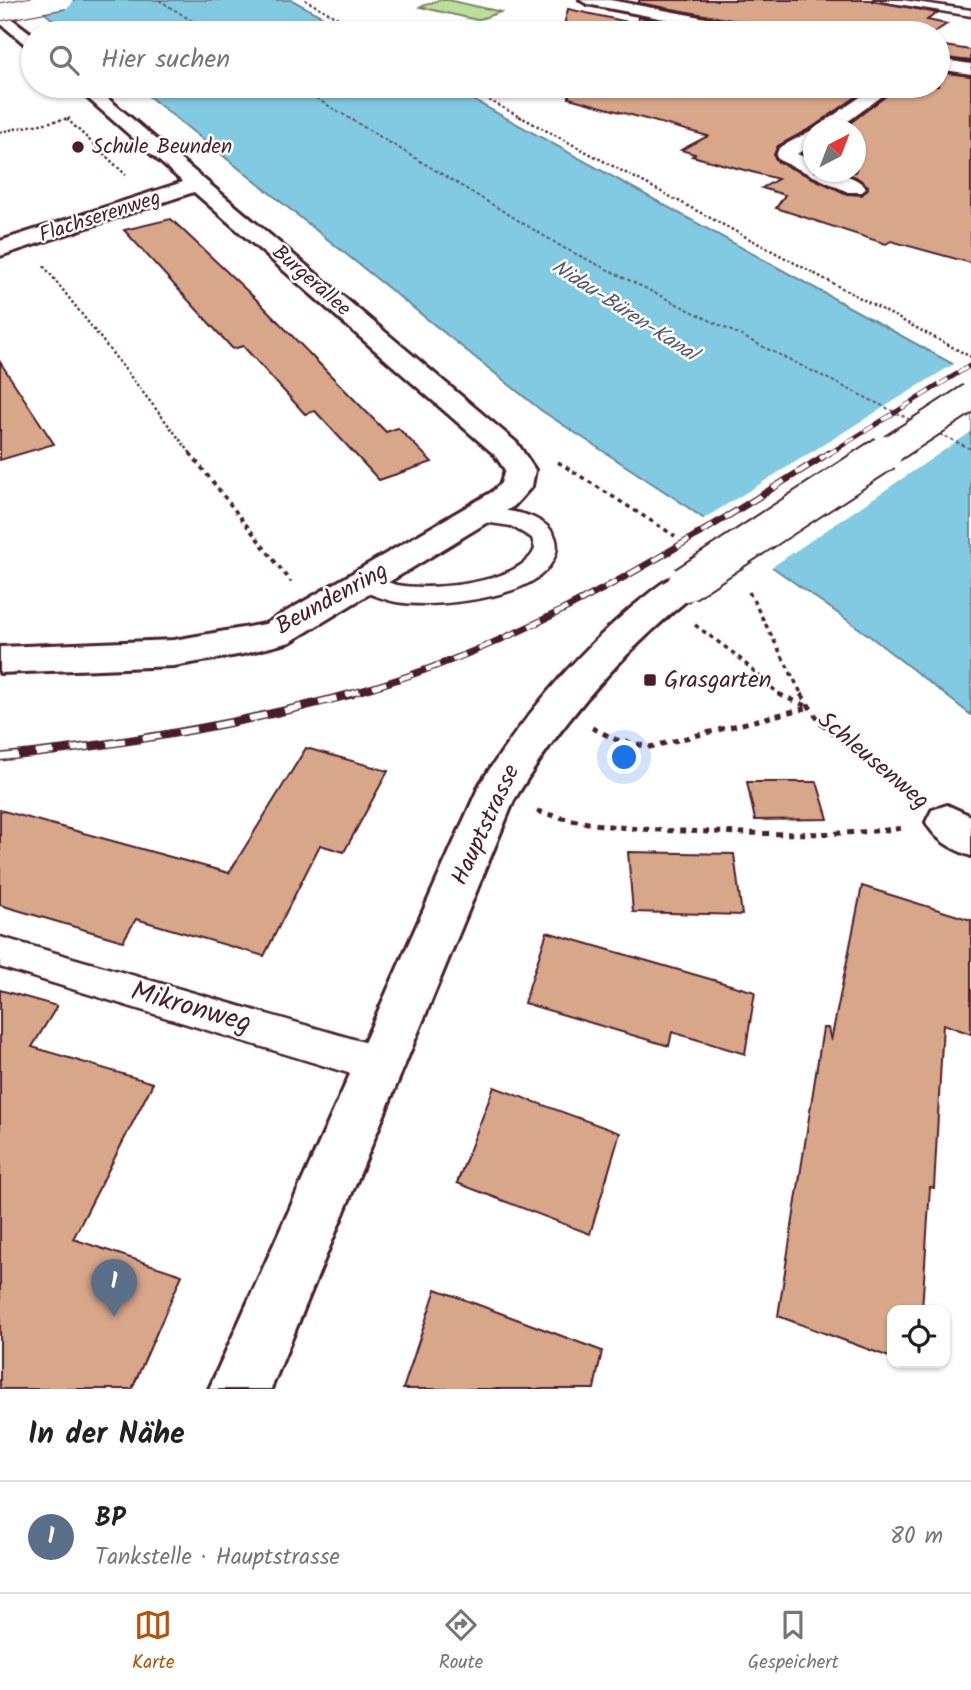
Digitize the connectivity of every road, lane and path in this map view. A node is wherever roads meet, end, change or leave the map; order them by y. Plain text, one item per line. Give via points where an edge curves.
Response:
1 (64, 0) edge
2 (305, 0) edge
3 (587, 0) edge
4 (879, 0) edge
5 (708, 5) dead end
6 (0, 13) edge
7 (971, 13) edge
8 (678, 19) junction
9 (344, 21) edge
10 (690, 21) edge
11 (21, 32) edge
12 (950, 66) edge
13 (971, 69) edge
14 (98, 98) edge
15 (485, 98) edge
16 (870, 98) edge
17 (112, 110) junction
18 (839, 119) edge
19 (0, 131) edge
20 (803, 142) edge
21 (803, 164) edge
22 (841, 182) edge
23 (199, 184) junction
24 (855, 188) dead end
25 (25, 241) junction
26 (0, 249) edge
27 (971, 357) edge
28 (971, 397) edge
29 (506, 449) junction
30 (516, 486) joint
31 (478, 514) junction
32 (676, 536) dead end
33 (364, 582) junction
34 (744, 586) dead end
35 (317, 612) junction
36 (688, 620) dead end
37 (0, 660) edge
38 (810, 707) junction
39 (553, 710) junction
40 (561, 820) dead end
41 (959, 830) edge
42 (0, 952) edge
43 (381, 1065) junction
44 (240, 1389) edge

1 - 6 street, bridge
2 - 9 path
3 - 8 street
4 - 7 lane
5 - 8 street
6 - 11 street
8 - 10 street
12 - 13 street
14 - 17 street, Burgerallee
15 - 27 path
16 - 18 street
17 - 19 path
17 - 23 street, Burgerallee
20 - 21 street via 786,152
22 - 24 street
23 - 25 street, Flachserenweg
23 - 29 street, Burgerallee
25 - 26 street, Flachserenweg
25 - 35 path
28 - 39 street, Hauptstrasse, bridge via 685,584 640,620
29 - 30 street, Burgerallee via 520,470
29 - 32 path via 542,455 560,464
30 - 31 street, Beundenring
31 - 33 street, Beundenring
31 - 33 lane via 530,525 545,541 543,561 510,581 479,589 398,594
33 - 35 street, Beundenring
34 - 38 path, Schleusenweg
35 - 37 street, Beundenring via 277,633 179,653
36 - 38 path, Schleusenweg via 782,697
38 - 39 path via 650,747 617,740
38 - 41 path, Schleusenweg via 821,724
39 - 43 street, Hauptstrasse via 495,796
40 - 41 path via 613,827 759,833
42 - 43 lane, Mikronweg
43 - 44 street, Hauptstrasse

